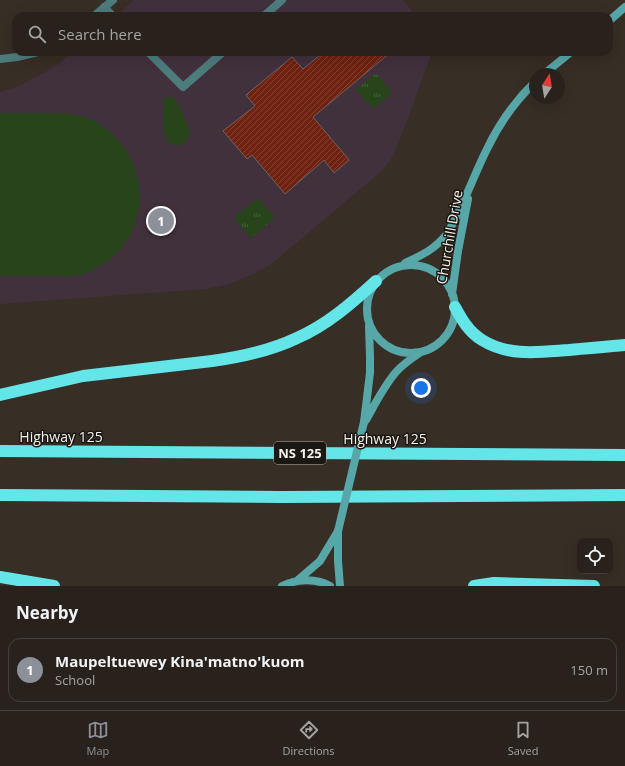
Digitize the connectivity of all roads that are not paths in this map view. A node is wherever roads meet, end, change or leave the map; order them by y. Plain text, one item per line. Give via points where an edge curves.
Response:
1 (99, 0) edge
2 (113, 0) edge
3 (282, 0) edge
4 (104, 7) junction
5 (625, 7) edge
6 (98, 12) edge
7 (109, 12) edge
8 (268, 12) edge
9 (613, 17) edge
10 (21, 56) edge
11 (152, 56) edge
12 (219, 56) edge
13 (566, 56) edge
14 (0, 59) edge
15 (551, 68) edge
16 (529, 89) edge
17 (472, 183) junction
18 (399, 266) junction
19 (376, 281) junction
20 (452, 295) junction
21 (454, 308) junction
22 (368, 321) junction
23 (625, 345) edge
24 (422, 351) junction
25 (0, 395) edge
26 (364, 422) junction
27 (0, 451) edge
28 (625, 455) edge
29 (0, 495) edge
30 (625, 495) edge
31 (338, 530) junction
32 (0, 576) edge
33 (298, 580) junction
34 (54, 586) edge
35 (282, 586) edge
36 (330, 586) edge
37 (340, 586) edge
38 (474, 586) edge
39 (594, 586) edge

1 - 4 street
2 - 4 street
3 - 8 street
4 - 6 street
4 - 7 street
5 - 9 main road
10 - 14 street
11 - 12 street via 183,88
13 - 15 main road
16 - 17 main road, Churchill Drive via 499,126
17 - 18 main road, Churchill Drive via 451,228 441,242 433,249
17 - 20 main road, Churchill Drive via 461,232
18 - 19 main road via 386,272
18 - 20 main road via 413,265 430,269 447,284
19 - 22 main road via 366,307
19 - 25 highway via 352,302 311,331 280,346 233,358 83,376
20 - 21 main road
21 - 23 highway via 471,332 490,345 506,350 535,353
21 - 24 main road via 453,320 442,340
22 - 24 main road via 374,334 384,344 411,353
22 - 26 main road via 370,373
24 - 26 main road via 393,376
26 - 31 main road, bridge
27 - 28 highway, Highway 125 / NS 125
29 - 30 highway
31 - 33 main road via 320,561
31 - 37 main road
32 - 34 highway
33 - 35 main road
33 - 36 main road
38 - 39 highway via 494,583

